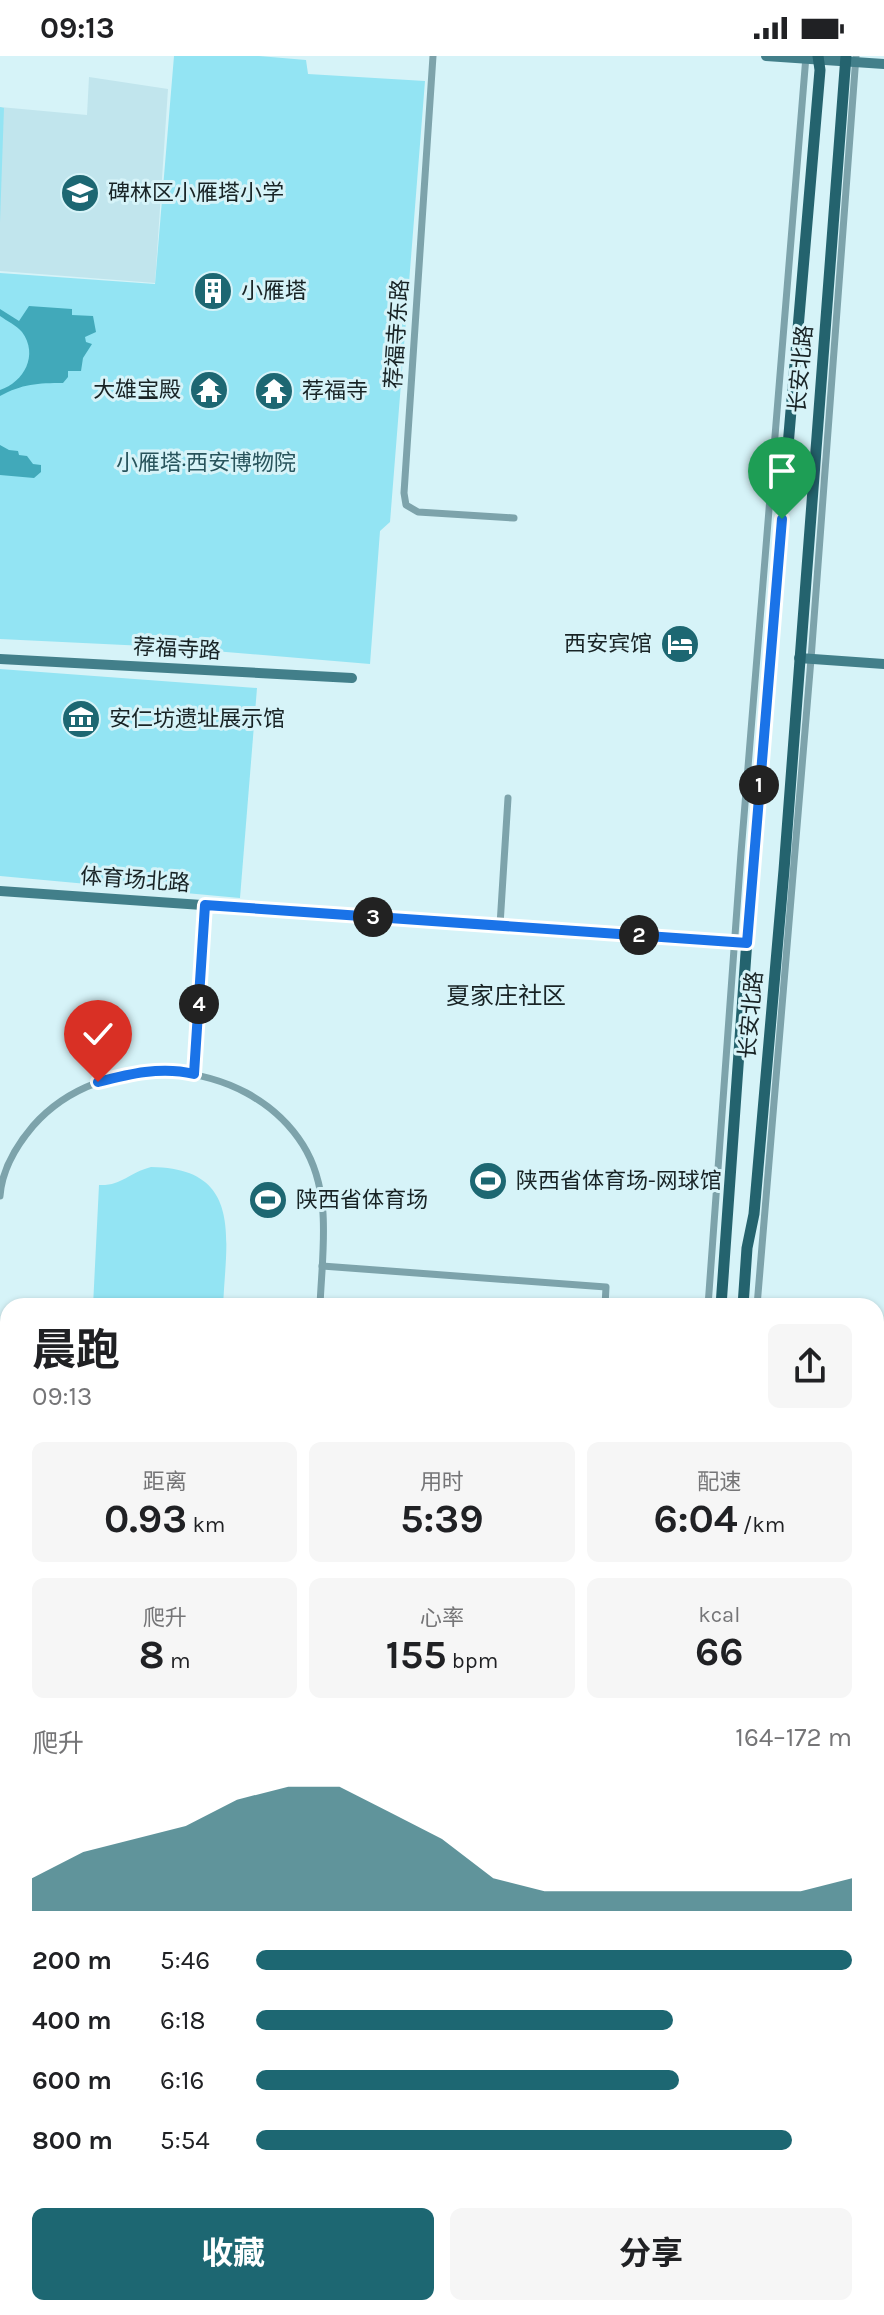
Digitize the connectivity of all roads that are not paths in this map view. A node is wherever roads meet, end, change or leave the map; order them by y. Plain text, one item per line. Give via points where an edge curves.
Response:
1 (433, 56) edge
2 (766, 56) edge
3 (812, 58) edge
4 (851, 59) edge
5 (884, 64) edge
6 (514, 518) dead end
7 (805, 658) junction
8 (0, 659) edge
9 (884, 664) edge
10 (352, 678) dead end
11 (508, 798) dead end
12 (0, 891) edge
13 (205, 905) junction
14 (500, 925) junction
15 (741, 942) junction
16 (194, 1074) junction
17 (0, 1196) edge
18 (322, 1266) junction
19 (320, 1298) edge
20 (605, 1298) edge
21 (709, 1298) edge
22 (721, 1298) edge
23 (744, 1298) edge
24 (758, 1298) edge

1 - 6 street, 荐福寺东路 via 406,505 418,512
2 - 3 street
3 - 4 street
3 - 15 main road, 长安北路 via 803,281
4 - 5 street
4 - 7 main road, 长安北路
7 - 9 street
7 - 23 main road, 长安北路
7 - 24 street
8 - 10 street, 荐福寺路
11 - 14 street
12 - 13 street, 体育场北路
13 - 14 street, 体育场北路
13 - 16 street
14 - 15 street, 体育场北路
15 - 21 street
15 - 22 main road, 长安北路
16 - 17 street via 134,1073 67,1096 19,1142
16 - 18 street via 252,1095 304,1146 324,1213
18 - 19 street
18 - 20 street via 606,1287

